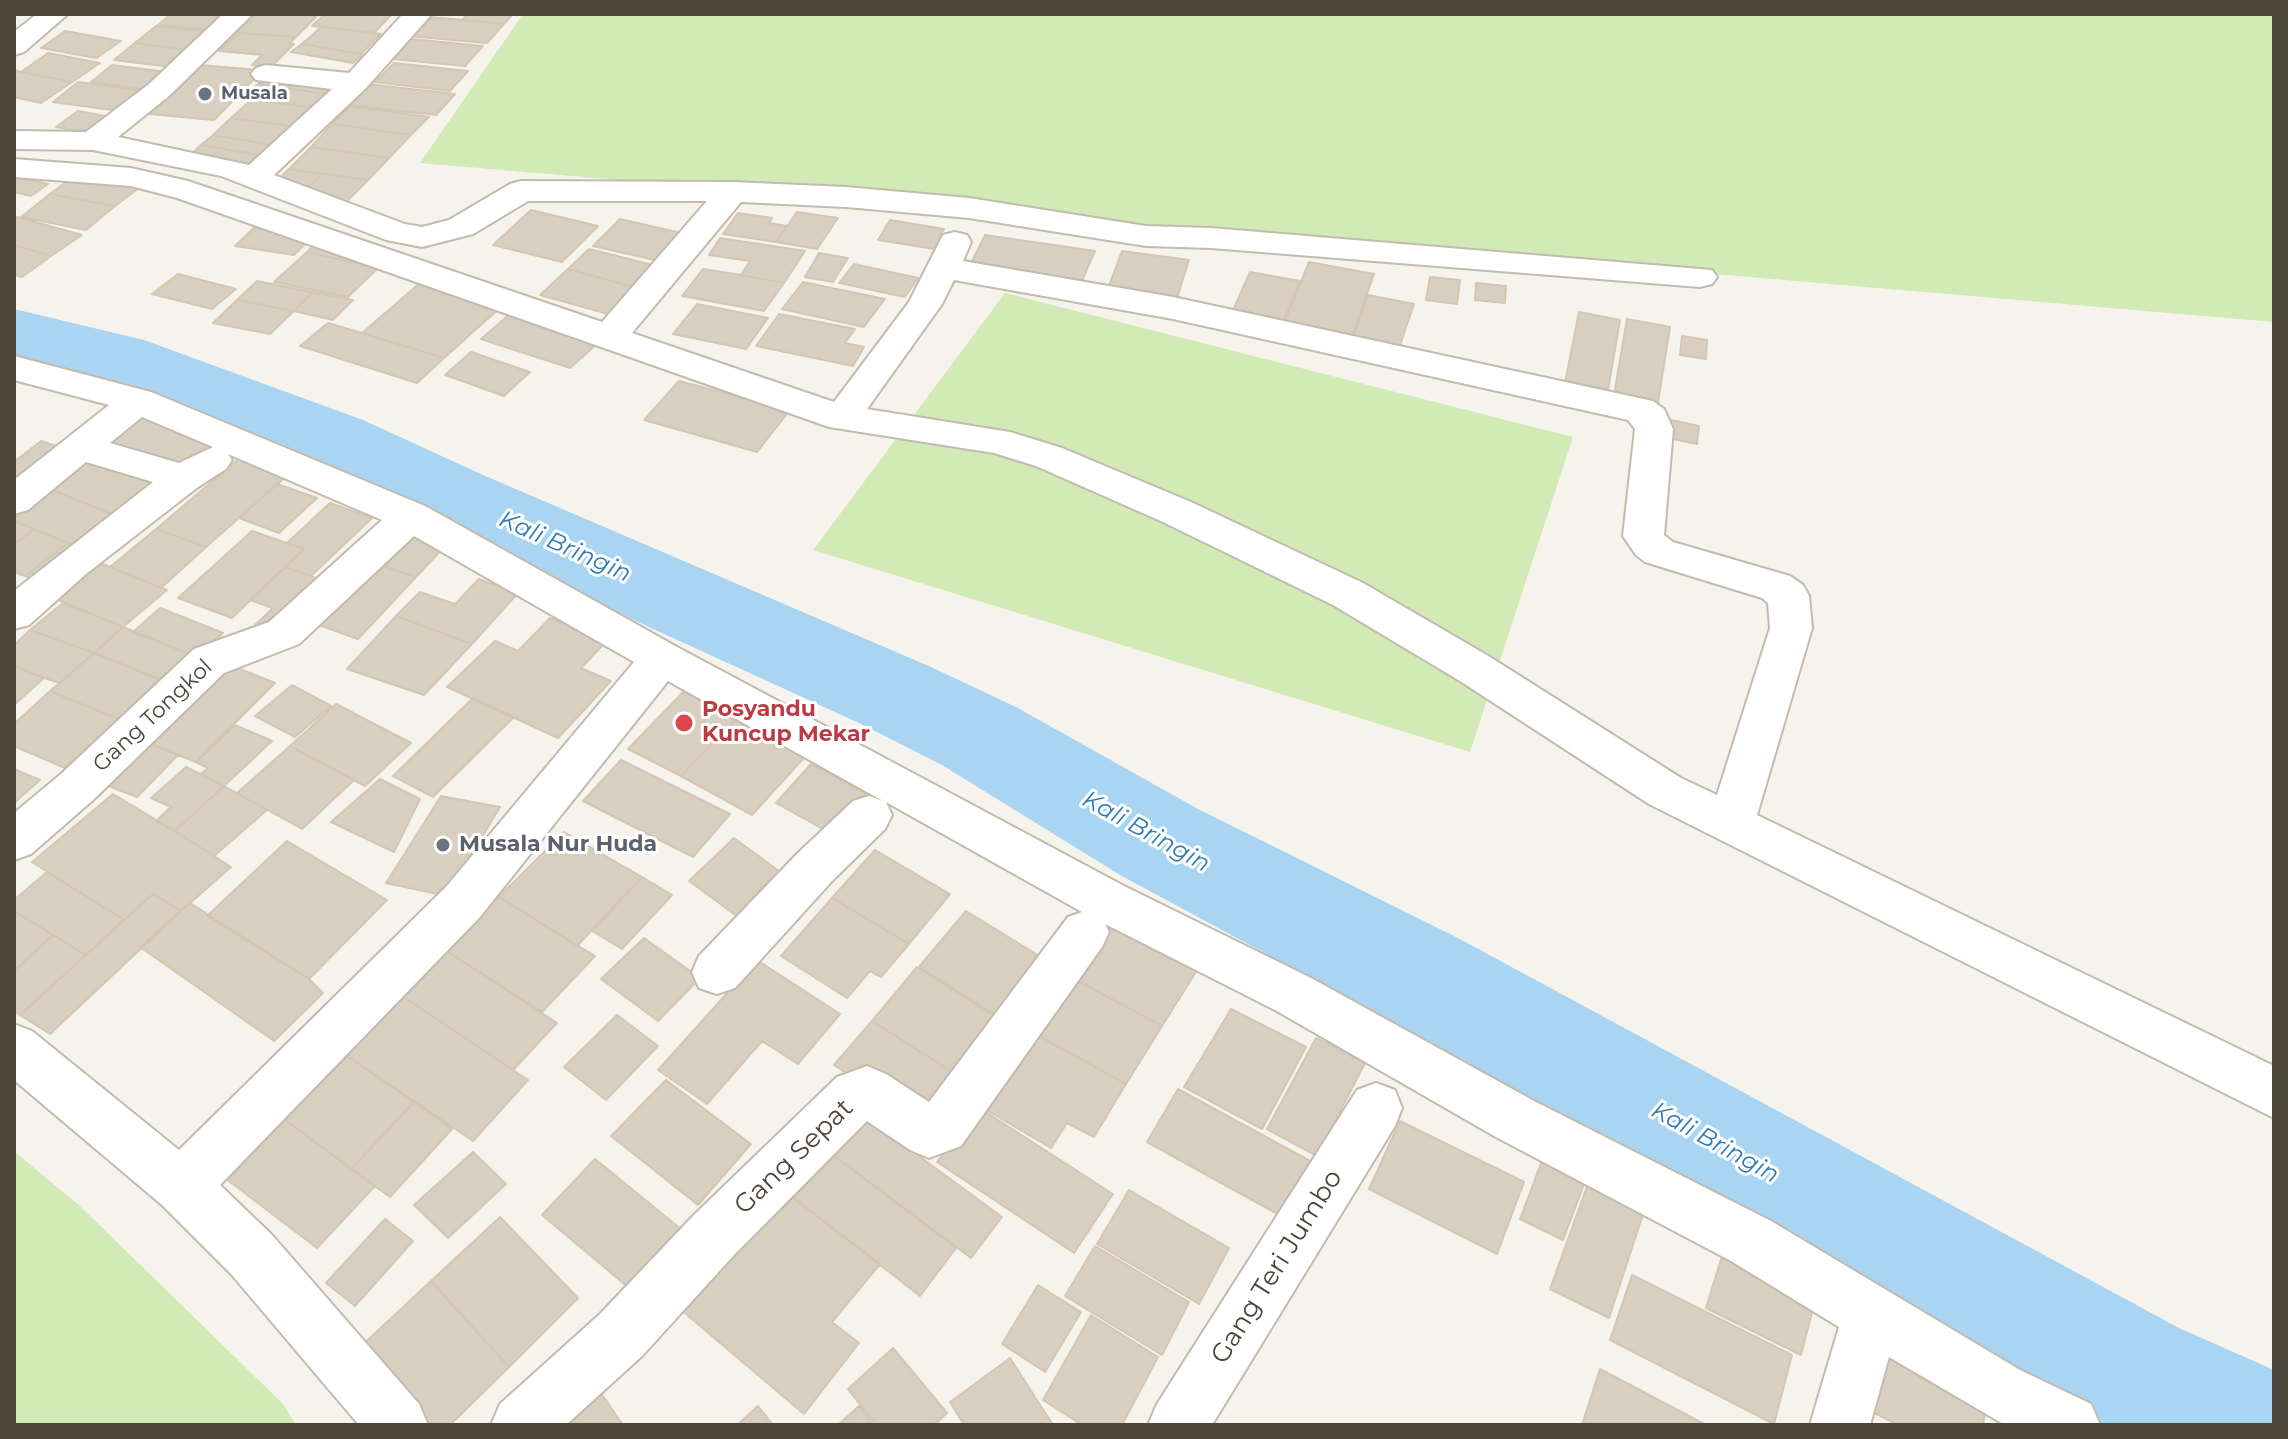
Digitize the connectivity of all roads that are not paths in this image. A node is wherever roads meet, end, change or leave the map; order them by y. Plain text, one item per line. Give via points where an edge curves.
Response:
1 (54, 14) edge
2 (239, 14) edge
3 (418, 14) edge
4 (14, 46) edge
5 (266, 74) dead end
6 (356, 82) junction
7 (14, 140) edge
8 (93, 141) junction
9 (14, 168) edge
10 (253, 178) junction
11 (732, 192) junction
12 (969, 208) junction
13 (945, 268) junction
14 (1700, 277) dead end
15 (610, 335) junction
16 (14, 368) edge
17 (138, 401) junction
18 (842, 418) junction
19 (80, 447) junction
20 (14, 500) edge
21 (411, 516) junction
22 (14, 614) edge
23 (662, 658) junction
24 (869, 815) dead end
25 (1731, 824) junction
26 (14, 840) edge
27 (1085, 932) dead end
28 (717, 972) dead end
29 (14, 1048) edge
30 (2274, 1093) edge
31 (1376, 1108) dead end
32 (181, 1186) junction
33 (1872, 1313) junction
34 (398, 1425) edge
35 (521, 1425) edge
36 (1178, 1425) edge
37 (1840, 1425) edge
38 (2070, 1425) edge

1 - 4 street
2 - 8 street via 159,90
3 - 6 street
5 - 6 street
6 - 10 street
7 - 8 street
8 - 10 street via 229,168
9 - 15 street via 131,177 188,191
10 - 11 street via 398,233 422,237 461,227 521,191
11 - 12 street
11 - 15 street
12 - 13 street
12 - 14 street via 1146,236
13 - 18 street
13 - 25 street via 1173,308 1640,410 1651,418 1654,429 1643,536 1650,545 1776,587 1788,596 1791,628
15 - 18 street
16 - 17 street
17 - 19 street
17 - 21 street
18 - 25 street via 997,441 1049,457 1177,512 1348,594 1665,791
19 - 20 street
19 - 22 street via 199,469
21 - 23 street
21 - 26 street, Gang Tongkol via 284,633 209,661
23 - 32 street via 463,902
23 - 33 street via 1107,901 1293,994 1515,1119 1751,1241
24 - 28 street
25 - 30 street
27 - 35 street, Gang Sepat via 942,1128 929,1132 867,1091 856,1095 621,1335
29 - 32 street
31 - 36 street, Gang Teri Jumbo
32 - 34 street via 252,1255
33 - 37 street
33 - 38 street via 1999,1391

